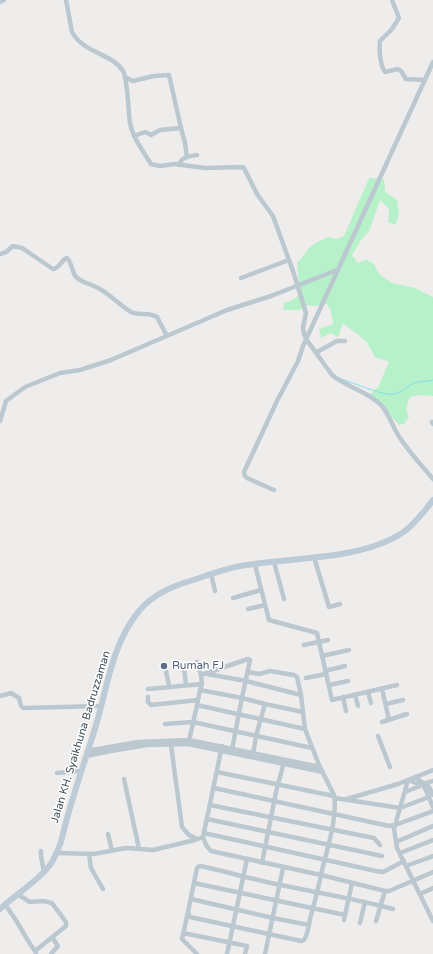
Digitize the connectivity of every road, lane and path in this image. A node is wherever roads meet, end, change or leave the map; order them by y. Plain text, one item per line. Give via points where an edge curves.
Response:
1 (4, 0) edge
2 (66, 0) edge
3 (392, 0) edge
4 (0, 2) edge
5 (433, 62) edge
6 (125, 76) junction
7 (425, 80) junction
8 (181, 128) junction
9 (134, 136) junction
10 (197, 155) dead end
11 (186, 157) junction
12 (179, 165) junction
13 (0, 254) edge
14 (289, 260) junction
15 (337, 270) junction
16 (241, 278) dead end
17 (298, 286) junction
18 (167, 336) junction
19 (306, 339) junction
20 (345, 341) dead end
21 (317, 352) junction
22 (0, 421) edge
23 (433, 479) edge
24 (274, 490) dead end
25 (433, 500) edge
26 (314, 558) junction
27 (274, 562) junction
28 (255, 565) junction
29 (211, 574) junction
30 (261, 590) junction
31 (215, 591) dead end
32 (233, 598) dead end
33 (284, 599) dead end
34 (340, 604) dead end
35 (265, 605) junction
36 (248, 609) dead end
37 (328, 640) dead end
38 (319, 642) junction
39 (304, 645) dead end
40 (349, 650) dead end
41 (322, 656) junction
42 (197, 662) dead end
43 (345, 666) dead end
44 (184, 668) dead end
45 (166, 671) dead end
46 (248, 672) junction
47 (326, 672) junction
48 (203, 675) junction
49 (306, 678) dead end
50 (246, 681) junction
51 (348, 681) dead end
52 (202, 684) junction
53 (186, 685) junction
54 (328, 685) junction
55 (169, 686) junction
56 (397, 686) dead end
57 (148, 689) dead end
58 (382, 689) junction
59 (200, 690) junction
60 (368, 692) junction
61 (301, 695) junction
62 (355, 695) junction
63 (0, 696) edge
64 (148, 697) dead end
65 (242, 698) junction
66 (343, 698) junction
67 (402, 700) dead end
68 (198, 702) junction
69 (370, 703) dead end
70 (265, 704) junction
71 (386, 704) junction
72 (101, 706) junction
73 (358, 706) dead end
74 (346, 711) dead end
75 (303, 712) junction
76 (238, 713) junction
77 (407, 714) dead end
78 (261, 719) junction
79 (389, 720) junction
80 (193, 722) junction
81 (382, 722) dead end
82 (165, 724) dead end
83 (305, 729) junction
84 (236, 732) junction
85 (256, 736) junction
86 (378, 736) dead end
87 (188, 742) junction
88 (171, 745) junction
89 (222, 748) junction
90 (312, 748) junction
91 (232, 749) junction
92 (86, 754) junction
93 (253, 755) junction
94 (284, 762) junction
95 (390, 767) dead end
96 (322, 770) junction
97 (433, 770) edge
98 (81, 771) junction
99 (217, 772) junction
100 (57, 773) dead end
101 (415, 777) junction
102 (124, 779) dead end
103 (408, 780) junction
104 (433, 781) edge
105 (426, 783) junction
106 (278, 785) junction
107 (420, 786) dead end
108 (214, 788) junction
109 (405, 792) junction
110 (431, 796) edge
111 (334, 797) junction
112 (347, 799) junction
113 (274, 801) junction
114 (210, 805) junction
115 (433, 807) edge
116 (400, 808) junction
117 (433, 811) edge
118 (335, 814) junction
119 (271, 816) junction
120 (207, 819) junction
121 (395, 825) junction
122 (433, 826) edge
123 (331, 830) junction
124 (268, 831) junction
125 (108, 834) dead end
126 (204, 835) junction
127 (197, 840) junction
128 (433, 840) edge
129 (396, 842) junction
130 (328, 845) junction
131 (380, 845) dead end
132 (265, 847) junction
133 (139, 849) junction
134 (112, 850) junction
135 (41, 851) dead end
136 (57, 853) junction
137 (400, 853) junction
138 (89, 854) junction
139 (382, 856) dead end
140 (433, 856) edge
141 (247, 859) junction
142 (325, 860) junction
143 (404, 861) junction
144 (262, 863) junction
145 (406, 866) junction
146 (283, 868) junction
147 (44, 872) junction
148 (433, 872) edge
149 (321, 875) junction
150 (243, 876) junction
151 (413, 881) junction
152 (194, 883) junction
153 (352, 883) junction
154 (280, 885) junction
155 (433, 888) edge
156 (103, 889) dead end
157 (240, 891) junction
158 (385, 891) junction
159 (317, 892) junction
160 (17, 894) junction
161 (420, 894) junction
162 (191, 899) junction
163 (348, 899) junction
164 (277, 900) junction
165 (365, 902) junction
166 (380, 905) junction
167 (433, 906) edge
168 (2, 907) edge
169 (426, 908) junction
170 (236, 909) junction
171 (313, 909) junction
172 (393, 909) dead end
173 (188, 912) junction
174 (345, 915) junction
175 (273, 918) junction
176 (344, 920) dead end
177 (376, 921) dead end
178 (433, 921) edge
179 (360, 923) dead end
180 (309, 925) junction
181 (232, 926) junction
182 (183, 933) junction
183 (269, 934) junction
184 (52, 937) junction
185 (229, 943) junction
186 (35, 952) edge
187 (51, 954) edge
188 (197, 954) edge
189 (227, 954) edge
190 (245, 954) edge
191 (266, 954) edge

1 - 4 street
2 - 6 street via 74,36 90,50 114,62
3 - 7 street via 399,18 380,41 383,70 385,72 398,69 406,79
5 - 7 street
6 - 8 street via 133,81 169,75
6 - 9 street via 130,124
7 - 15 street
8 - 9 street via 160,130 151,135 145,132
8 - 11 street
9 - 12 street via 151,164
10 - 11 street
11 - 12 street
12 - 14 street via 205,168 243,167 257,194 273,216
13 - 18 street via 13,246 22,248 53,269 67,258 76,276 83,282 97,287 132,312 158,317
14 - 16 street
14 - 17 street
15 - 17 street
15 - 19 street
17 - 18 street via 227,310
17 - 19 street via 306,313 303,328
18 - 22 street via 111,360 80,370 60,373 25,387 6,401
19 - 21 street
19 - 24 street via 298,361 244,472 247,478
20 - 21 street
21 - 23 street via 337,379 359,389 381,405 399,437
25 - 26 main road, Jalan KH. Syaikhuna Badruzzaman via 421,516 402,533 378,545
26 - 27 main road, Jalan KH. Syaikhuna Badruzzaman
26 - 34 street via 329,607
27 - 28 main road, Jalan KH. Syaikhuna Badruzzaman
27 - 33 street
28 - 29 main road, Jalan KH. Syaikhuna Badruzzaman via 240,566
28 - 30 street
29 - 31 street
29 - 72 main road, Jalan KH. Syaikhuna Badruzzaman via 162,592 139,610 113,660
30 - 32 street
30 - 35 street
35 - 36 street
35 - 38 street via 269,620 317,633
37 - 38 street
38 - 39 street
38 - 41 street
40 - 41 street
41 - 47 street
42 - 48 street
43 - 47 street
44 - 53 street
45 - 55 street
46 - 48 street via 251,661 248,659
46 - 50 street
46 - 61 street via 259,674 270,671 294,675 298,679
47 - 49 street
47 - 54 street
48 - 50 street
48 - 52 street
50 - 61 street
50 - 65 street
51 - 54 street
52 - 53 street
52 - 59 street
53 - 55 street
54 - 66 street via 332,700
55 - 57 street
56 - 58 street
58 - 60 street
58 - 71 street
59 - 65 street
59 - 68 street
60 - 62 street
60 - 69 street
61 - 75 street
62 - 66 street
62 - 73 street
63 - 72 street via 11,692 19,698 23,708
64 - 68 street via 151,705
65 - 70 street
65 - 76 street
66 - 74 street
67 - 71 street
68 - 76 street
68 - 80 street
70 - 75 street
70 - 78 street
71 - 79 street
72 - 92 main road, Jalan KH. Syaikhuna Badruzzaman
75 - 83 street
76 - 78 street
76 - 84 street
77 - 79 street
78 - 83 street
78 - 85 street
79 - 81 street
80 - 82 street
80 - 84 street
80 - 87 street
83 - 90 street
84 - 85 street
84 - 91 street
85 - 90 street
85 - 93 street
86 - 95 street
87 - 88 street
87 - 89 street
87 - 92 street via 138,742
88 - 92 street via 147,745
88 - 127 street via 182,827 189,836
89 - 91 street
89 - 93 street
89 - 99 street
90 - 96 street
91 - 93 street
92 - 98 main road, Jalan KH. Syaikhuna Badruzzaman
93 - 94 street
94 - 96 street
94 - 106 street
96 - 111 street
97 - 101 street
98 - 100 street
98 - 136 main road, Jalan KH. Syaikhuna Badruzzaman
99 - 106 street
99 - 108 street
101 - 103 street
101 - 105 street
102 - 133 street
103 - 109 street
103 - 110 street via 424,786
103 - 112 street
104 - 105 street
105 - 110 street via 432,791
106 - 111 street
106 - 113 street
107 - 109 street
108 - 113 street
108 - 114 street
109 - 116 street
110 - 115 street
110 - 116 street
111 - 112 street
111 - 118 street
112 - 116 street
113 - 118 street
113 - 119 street
114 - 119 street
114 - 120 street
116 - 121 street
117 - 121 street
118 - 121 street via 389,826
118 - 123 street
119 - 123 street
119 - 124 street
120 - 124 street
120 - 126 street
121 - 129 street
122 - 129 street
123 - 130 street
123 - 131 street via 374,838
124 - 130 street
124 - 132 street
125 - 134 street
126 - 127 street
126 - 132 street
126 - 141 street via 206,845 211,851
127 - 133 street via 153,850
128 - 137 street
129 - 137 street
130 - 139 street
130 - 142 street
132 - 142 street
132 - 144 street
133 - 134 street
134 - 138 street
135 - 147 street
136 - 138 street
136 - 147 main road, Jalan KH. Syaikhuna Badruzzaman
137 - 143 street
138 - 156 street via 91,868
140 - 145 street
141 - 144 street
141 - 150 street
142 - 143 street via 383,872
142 - 149 street
143 - 145 street
144 - 146 street
145 - 151 street
146 - 149 street
146 - 154 street
147 - 160 main road, Jalan KH. Syaikhuna Badruzzaman
148 - 151 street
149 - 153 street
149 - 159 street
150 - 152 street via 198,866
150 - 154 street
150 - 157 street
151 - 158 street
151 - 161 street
152 - 157 street
152 - 162 street
153 - 158 street
153 - 163 street
154 - 159 street
154 - 164 street
155 - 161 street
157 - 164 street
157 - 170 street
158 - 166 street
159 - 163 street
159 - 171 street
160 - 168 main road, Jalan KH. Syaikhuna Badruzzaman
160 - 184 street via 30,902 52,903 66,924
161 - 169 street
162 - 170 street
162 - 173 street
163 - 165 street
163 - 174 street
164 - 171 street
164 - 175 street
165 - 166 street
165 - 179 street
166 - 172 street
166 - 177 street
167 - 169 street
168 - 186 street via 18,923
169 - 178 street
170 - 175 street
170 - 181 street
171 - 174 street
171 - 180 street
173 - 181 street via 190,917
173 - 182 street
174 - 176 street
175 - 180 street
175 - 183 street
180 - 183 street via 305,939 301,942
181 - 183 street
181 - 185 street
182 - 185 street
182 - 188 street via 182,939
183 - 191 street
184 - 186 street
184 - 187 street via 58,946
185 - 189 street
185 - 190 street via 247,946

